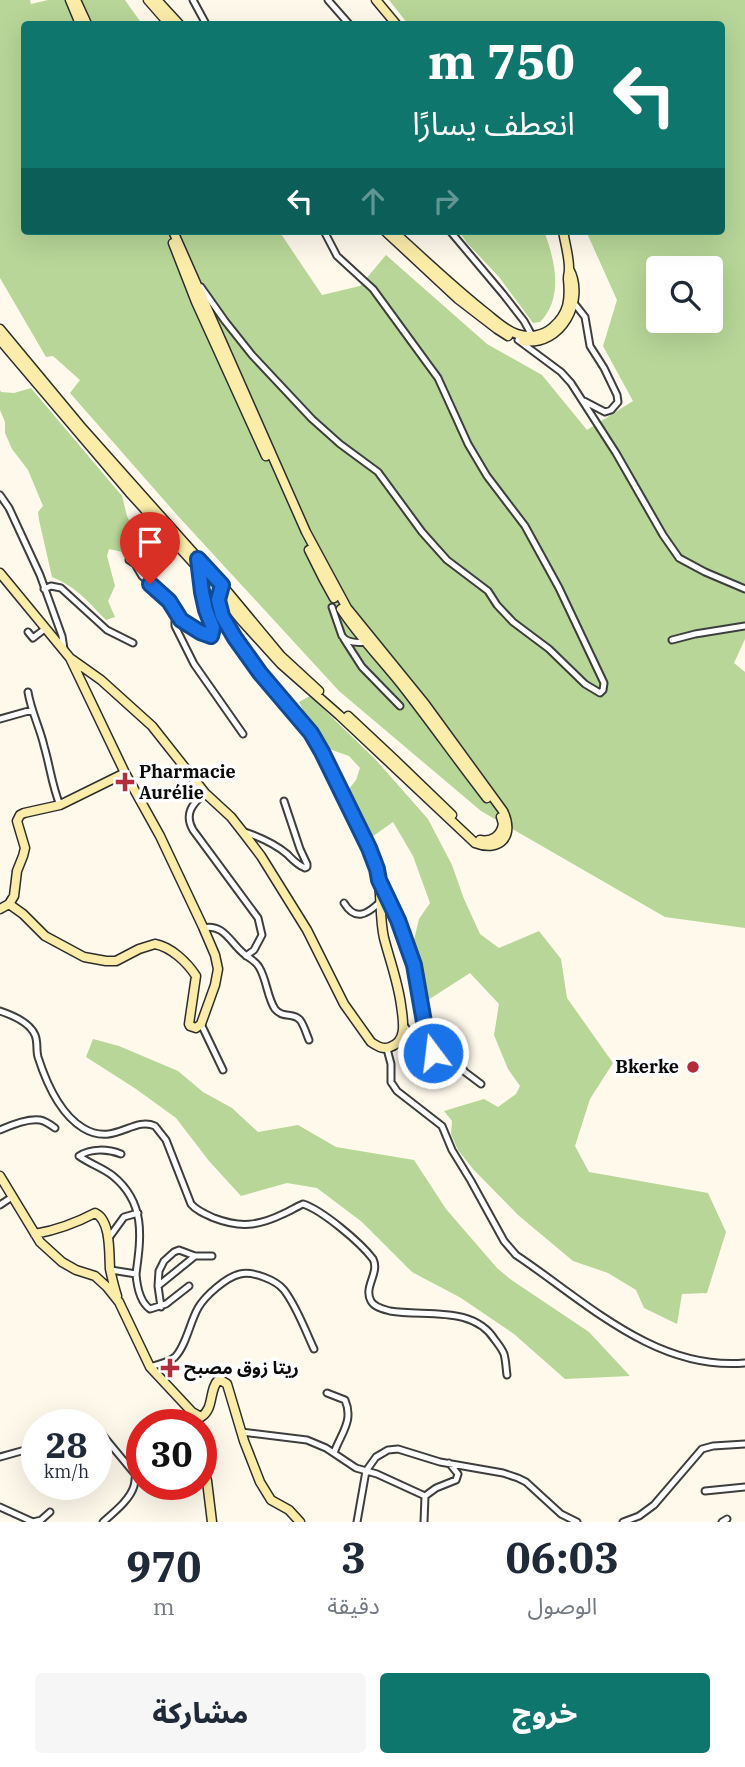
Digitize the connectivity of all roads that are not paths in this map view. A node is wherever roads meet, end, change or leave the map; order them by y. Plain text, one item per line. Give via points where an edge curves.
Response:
1 (70, 0) edge
2 (76, 0) edge
3 (148, 0) edge
4 (157, 0) edge
5 (193, 0) edge
6 (328, 0) edge
7 (376, 0) edge
8 (79, 21) edge
9 (85, 21) edge
10 (166, 21) edge
11 (176, 21) edge
12 (204, 21) edge
13 (346, 21) edge
14 (394, 21) edge
15 (171, 235) edge
16 (172, 235) edge
17 (326, 235) edge
18 (389, 235) edge
19 (397, 235) edge
20 (453, 235) edge
21 (563, 235) edge
22 (188, 267) junction
23 (569, 269) junction
24 (574, 303) junction
25 (0, 329) edge
26 (534, 339) junction
27 (0, 340) edge
28 (518, 340) junction
29 (584, 401) junction
30 (0, 495) edge
31 (129, 560) dead end
32 (198, 564) junction
33 (0, 573) edge
34 (44, 589) junction
35 (221, 589) junction
36 (745, 589) edge
37 (332, 607) dead end
38 (181, 620) junction
39 (745, 626) edge
40 (47, 628) junction
41 (28, 632) dead end
42 (344, 639) junction
43 (672, 640) dead end
44 (366, 642) junction
45 (133, 643) dead end
46 (64, 649) junction
47 (70, 658) junction
48 (28, 692) dead end
49 (400, 706) dead end
50 (32, 710) junction
51 (0, 719) edge
52 (243, 734) dead end
53 (125, 773) junction
54 (205, 793) junction
55 (284, 801) dead end
56 (60, 806) junction
57 (242, 831) junction
58 (502, 836) junction
59 (379, 880) junction
60 (344, 903) dead end
61 (379, 903) junction
62 (9, 904) junction
63 (0, 909) edge
64 (203, 928) junction
65 (246, 956) junction
66 (0, 1012) edge
67 (201, 1024) junction
68 (403, 1024) junction
69 (426, 1029) junction
70 (309, 1040) dead end
71 (387, 1049) junction
72 (223, 1070) dead end
73 (481, 1083) dead end
74 (55, 1128) dead end
75 (0, 1130) edge
76 (121, 1154) dead end
77 (0, 1176) edge
78 (12, 1196) junction
79 (0, 1205) edge
80 (138, 1213) junction
81 (35, 1234) junction
82 (108, 1239) junction
83 (195, 1256) junction
84 (212, 1256) dead end
85 (111, 1270) junction
86 (136, 1274) junction
87 (158, 1286) junction
88 (189, 1286) dead end
89 (118, 1302) junction
90 (161, 1307) junction
91 (314, 1349) dead end
92 (745, 1363) edge
93 (150, 1367) junction
94 (507, 1376) dead end
95 (327, 1393) dead end
96 (188, 1409) edge
97 (209, 1409) edge
98 (241, 1432) junction
99 (745, 1444) edge
100 (112, 1447) edge
101 (21, 1451) edge
102 (334, 1453) junction
103 (0, 1457) edge
104 (449, 1463) junction
105 (126, 1464) edge
106 (366, 1471) junction
107 (745, 1487) edge
108 (705, 1491) dead end
109 (425, 1496) junction
110 (126, 1498) edge
111 (209, 1500) edge
112 (0, 1507) edge
113 (50, 1512) dead end
114 (103, 1522) edge
115 (212, 1522) edge
116 (300, 1522) edge
117 (357, 1522) edge
118 (424, 1522) edge
119 (577, 1522) edge
120 (623, 1522) edge

1 - 8 main road
2 - 9 main road
3 - 10 main road
4 - 11 main road
5 - 12 street
6 - 13 street
7 - 14 main road
15 - 44 main road via 196,302 323,578
16 - 22 main road
17 - 22 street via 337,256 373,289 438,378 468,444 525,526 559,588 604,683 600,693 513,622 483,586 447,560 378,472 327,433 252,355
18 - 28 main road via 458,299
19 - 26 main road via 498,323
20 - 26 street
21 - 23 main road
22 - 58 main road via 306,532 340,596 500,806 508,822
23 - 24 main road via 575,284
23 - 26 main road via 565,312
24 - 26 main road via 561,327
24 - 29 street via 585,317 590,346 618,402 605,412
25 - 32 main road
26 - 28 main road
27 - 32 main road via 129,492
28 - 29 street via 561,372
29 - 36 street via 679,558
30 - 34 street
31 - 38 street
32 - 35 main road
32 - 38 street via 213,632 206,635
33 - 40 main road
34 - 45 street via 61,587 107,630
34 - 46 street
35 - 58 main road via 241,620 288,671 456,827 490,846
35 - 59 main road via 222,616 260,673 311,733 369,848
37 - 42 street
38 - 52 street via 175,626 194,664
39 - 43 street
40 - 41 street via 33,638
40 - 46 main road
42 - 44 street
42 - 49 street via 362,667
44 - 58 main road via 495,807 503,824
46 - 47 main road
47 - 53 main road
47 - 54 main road via 152,726
48 - 50 street
50 - 51 street
50 - 56 street
53 - 56 main road
53 - 64 main road
54 - 57 main road
54 - 65 street via 191,808 189,822 258,918 262,935
55 - 57 street via 307,867
56 - 62 main road via 18,818 25,848 15,896
57 - 71 main road via 306,930 350,1012 371,1042
59 - 61 main road
59 - 69 street via 414,965
60 - 61 street via 350,912 362,915
61 - 68 main road
62 - 63 main road
62 - 67 main road via 45,936 84,957 116,961 155,944 168,949 196,976 189,1024 196,1028
64 - 65 street via 224,932
64 - 67 main road via 218,969
65 - 70 street via 261,970 275,1009 298,1018
66 - 94 street via 20,1020 33,1032 54,1095 81,1127 111,1135 145,1124 155,1126 166,1140 191,1204 227,1223 253,1224 299,1205 310,1207 373,1259 376,1264 369,1291 374,1305 473,1320 487,1328 503,1353
67 - 72 street
68 - 69 street via 430,1056
68 - 71 main road via 399,1041
69 - 73 street via 436,1033 465,1072
71 - 92 street via 391,1082 442,1126 516,1255 609,1321 653,1346 693,1361
74 - 75 street via 40,1120
76 - 80 street via 106,1150 79,1156 120,1182
77 - 78 main road
78 - 79 street
78 - 81 main road
80 - 82 street via 124,1217
80 - 86 street
81 - 82 main road via 95,1213 103,1220
81 - 89 main road via 62,1262 98,1278
82 - 85 main road
83 - 84 street
83 - 87 street
83 - 87 street via 174,1252 160,1266
85 - 86 street
85 - 89 main road
86 - 90 street via 147,1308
87 - 90 street
88 - 90 street
89 - 93 main road
91 - 93 street via 282,1287 239,1274 202,1303 175,1357
93 - 96 main road
95 - 102 street via 345,1401 349,1413
97 - 98 main road via 213,1386 223,1380
98 - 102 street via 302,1438
98 - 116 main road via 269,1497
99 - 120 street via 702,1449 654,1506
100 - 105 street
101 - 103 street
102 - 106 street
104 - 106 street via 398,1448 376,1457
104 - 109 street via 458,1474 456,1480
104 - 119 street via 526,1482 561,1514
106 - 109 street
106 - 117 street
107 - 108 street
109 - 118 street
110 - 114 street
111 - 115 main road
112 - 113 street via 33,1522

